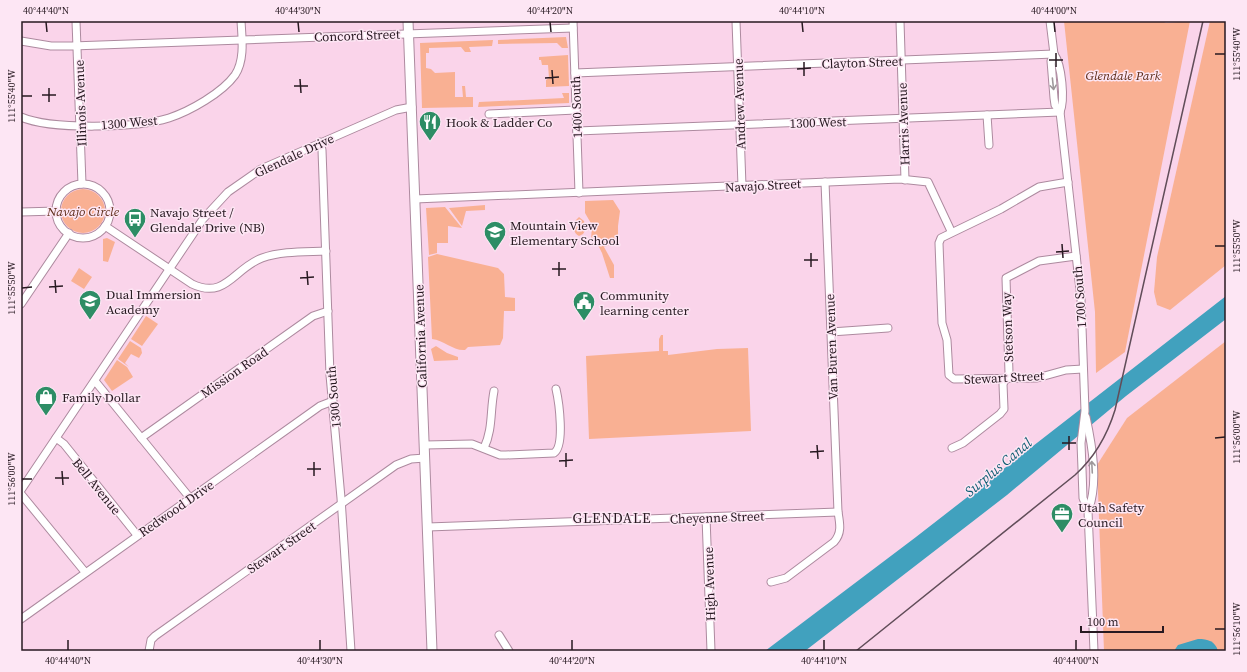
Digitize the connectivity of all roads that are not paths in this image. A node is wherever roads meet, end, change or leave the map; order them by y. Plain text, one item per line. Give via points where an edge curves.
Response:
1 (76, 21) edge
2 (241, 21) edge
3 (408, 21) edge
4 (736, 21) edge
5 (900, 21) edge
6 (1050, 21) edge
7 (573, 24) edge
8 (409, 33) junction
9 (242, 39) junction
10 (21, 41) edge
11 (77, 46) junction
12 (1054, 54) junction
13 (901, 61) junction
14 (738, 67) junction
15 (575, 73) junction
16 (412, 107) junction
17 (576, 110) junction
18 (1060, 112) junction
19 (489, 114) dead end
20 (987, 115) junction
21 (21, 117) edge
22 (903, 118) junction
23 (81, 125) junction
24 (740, 125) junction
25 (577, 131) junction
26 (320, 142) junction
27 (989, 145) dead end
28 (905, 180) junction
29 (825, 182) junction
30 (1068, 182) junction
31 (82, 184) junction
32 (742, 186) junction
33 (579, 193) junction
34 (415, 199) junction
35 (57, 211) junction
36 (21, 212) edge
37 (105, 226) junction
38 (950, 231) junction
39 (68, 233) junction
40 (326, 251) junction
41 (1076, 256) junction
42 (170, 268) junction
43 (21, 304) edge
44 (328, 311) junction
45 (888, 328) dead end
46 (831, 332) junction
47 (1083, 369) junction
48 (1006, 379) junction
49 (95, 381) junction
50 (556, 390) dead end
51 (494, 391) dead end
52 (333, 401) junction
53 (1085, 411) junction
54 (56, 438) junction
55 (141, 438) junction
56 (425, 445) junction
57 (484, 448) junction
58 (952, 448) dead end
59 (425, 458) junction
60 (21, 490) edge
61 (21, 494) edge
62 (190, 498) junction
63 (341, 504) junction
64 (1088, 511) junction
65 (838, 512) junction
66 (706, 517) junction
67 (428, 527) junction
68 (137, 535) junction
69 (85, 572) junction
70 (771, 582) dead end
71 (21, 619) edge
72 (499, 635) dead end
73 (149, 651) edge
74 (351, 651) edge
75 (432, 651) edge
76 (509, 651) edge
77 (711, 651) edge
78 (1094, 651) edge

1 - 11 street, Illinois Avenue
2 - 9 street, 1300 West
3 - 8 main road, California Avenue
4 - 14 street, Andrew Avenue
5 - 13 street, Harris Avenue
6 - 12 street, 1700 South
7 - 8 street, Concord Street
7 - 15 street, 1400 South
8 - 9 street, Concord Street
8 - 16 main road, California Avenue
9 - 11 street, Concord Street
9 - 23 street, 1300 West via 241,57 235,74 216,92 188,110 156,121
10 - 11 street, Concord Street via 51,46
11 - 23 street, Illinois Avenue
12 - 13 street, Clayton Street
12 - 18 street, 1700 South via 1051,61 1055,106
13 - 14 street, Clayton Street
13 - 22 street, Harris Avenue
14 - 15 street, Clayton Street
14 - 24 street, Andrew Avenue
15 - 17 street, 1400 South
16 - 26 street, Glendale Drive via 396,110
16 - 34 main road, California Avenue
17 - 19 street
17 - 25 street, 1400 South
18 - 20 street, 1300 West
18 - 30 street, 1700 South
20 - 22 street, 1300 West
20 - 27 street
21 - 23 street, 1300 West via 44,124
22 - 24 street, 1300 West
22 - 28 street, Harris Avenue
23 - 31 street, Illinois Avenue
24 - 25 street, 1300 West
24 - 32 street, Andrew Avenue
25 - 33 street, 1400 South
26 - 40 street, 1300 South
26 - 42 street, Glendale Drive via 260,169 228,192 203,219
28 - 29 street, Navajo Street
28 - 38 street, Navajo Street via 928,182
29 - 32 street, Navajo Street
29 - 46 street, Van Buren Avenue
30 - 38 street via 1039,187 1000,209
30 - 41 street, 1700 South
31 - 35 street via 63,193
31 - 37 street via 96,187 106,197 110,212
32 - 33 street, Navajo Street
33 - 34 street, Navajo Street
34 - 56 main road, California Avenue
35 - 36 street
35 - 39 street via 60,223
37 - 39 street via 86,237
37 - 42 street
38 - 48 street, Stewart Street via 939,243 942,323 947,340 949,375 958,380
39 - 43 street
40 - 42 street via 281,253 261,259 215,288 196,286
40 - 44 street, 1300 South
41 - 47 street, 1700 South via 1081,299
41 - 48 street, Stetson Way via 1039,261 1006,278 1009,373
42 - 49 street, Glendale Drive
44 - 52 street, 1300 South
44 - 55 street, Mission Road via 313,316
45 - 46 street
46 - 65 street, Van Buren Avenue
47 - 48 street, Stewart Street via 1066,370 1042,377
47 - 53 street, 1700 South
48 - 58 street via 1003,384 1002,412 963,443
49 - 54 street, Glendale Drive
49 - 55 street
50 - 57 street via 559,402 560,444 557,451 550,454 500,455
51 - 57 street via 491,428
52 - 62 street, Redwood Drive via 320,406
52 - 63 street, 1300 South
53 - 64 street, 1700 South via 1081,444 1083,498
64 -> 53 street, 1700 South via 1093,499 1090,435
54 - 60 street, Glendale Drive
54 - 68 street, Bell Avenue via 64,444
55 - 62 street
56 - 57 street via 465,444
56 - 59 main road, California Avenue
59 - 63 street, Stewart Street via 398,463
59 - 67 main road, California Avenue
61 - 69 street
62 - 68 street, Redwood Drive
63 - 73 street, Stewart Street via 155,636 151,640
63 - 74 street, 1300 South
64 - 78 street, 1700 South
65 - 66 street, Cheyenne Street
65 - 70 street, Van Buren Avenue via 840,531 834,542 786,578
66 - 67 street, Cheyenne Street
66 - 77 street, High Avenue
67 - 75 main road, California Avenue
68 - 69 street, Redwood Drive
69 - 71 street, Redwood Drive
72 - 76 street

